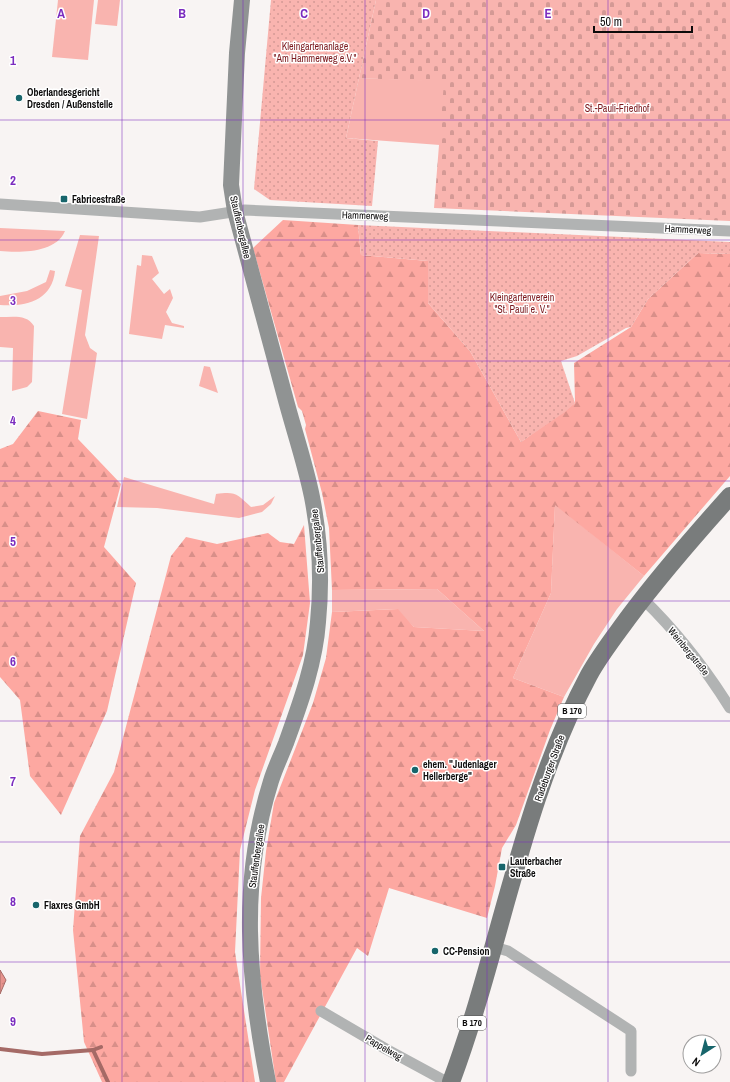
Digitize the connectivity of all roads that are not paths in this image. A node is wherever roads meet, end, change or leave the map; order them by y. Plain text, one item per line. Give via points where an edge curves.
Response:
1 (242, 0) edge
2 (0, 204) edge
3 (235, 212) junction
4 (730, 231) edge
5 (730, 496) edge
6 (643, 598) junction
7 (730, 708) edge
8 (494, 947) junction
9 (321, 1010) dead end
10 (631, 1071) dead end
11 (268, 1082) edge
12 (447, 1082) edge
13 (451, 1082) edge

1 - 3 main road, Stauffenbergallee via 231,185
2 - 3 street, Hammerweg via 200,217
3 - 4 street, Hammerweg via 253,210
3 - 11 main road, Stauffenbergallee via 312,497 321,575 318,624 311,666 264,806 249,910 254,1008
5 - 6 main road, Radeburger Straße / B 170
6 - 7 street, Weinbergstraße via 683,641
6 - 8 main road, Radeburger Straße / B 170 via 590,673 559,738 514,874
8 - 10 street via 508,951 631,1031
8 - 13 main road, Radeburger Straße / B 170 via 464,1049
9 - 12 street, Pappelweg

